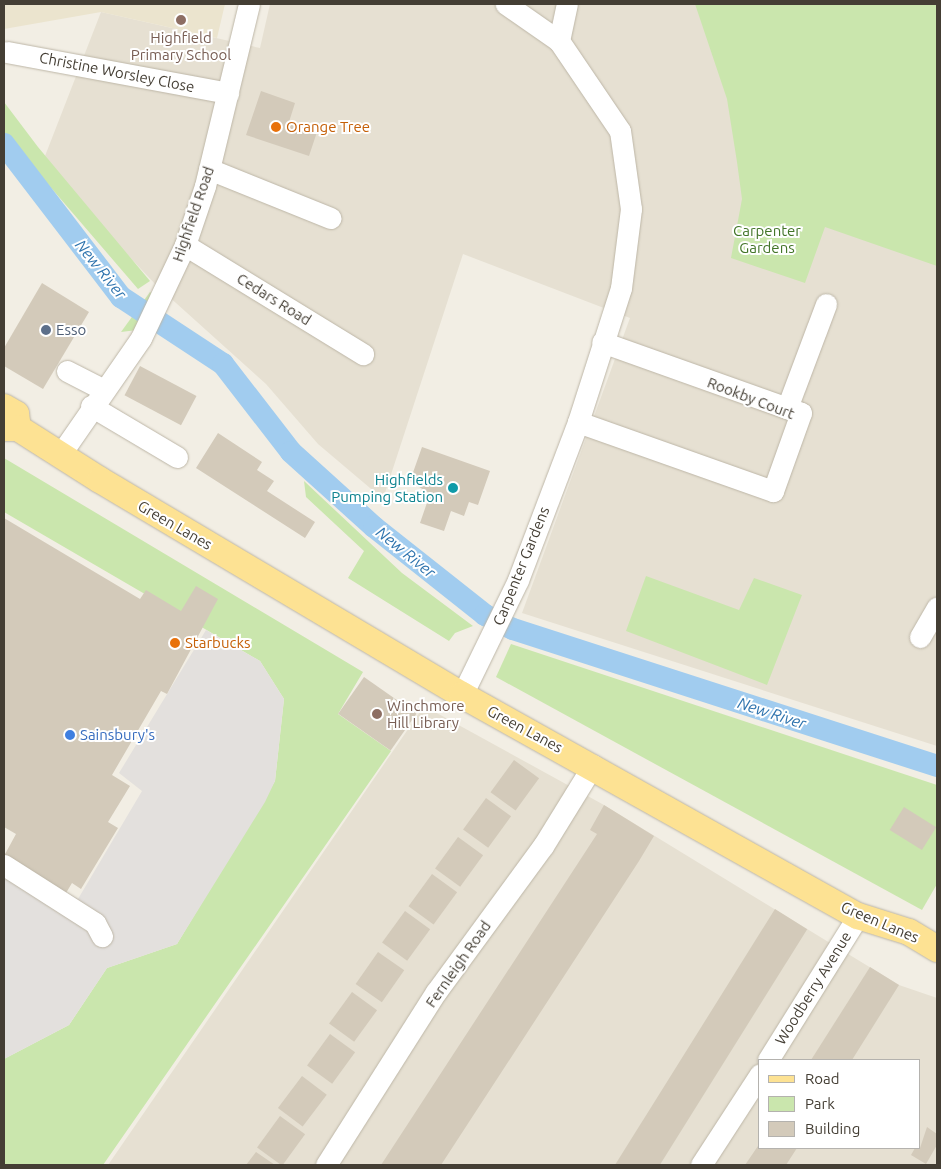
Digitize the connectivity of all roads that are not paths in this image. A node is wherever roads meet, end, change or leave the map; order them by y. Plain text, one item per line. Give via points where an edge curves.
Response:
1 (249, 4) edge
2 (506, 4) edge
3 (567, 4) edge
4 (559, 41) junction
5 (7, 52) dead end
6 (228, 93) junction
7 (209, 169) junction
8 (330, 218) dead end
9 (185, 245) junction
10 (826, 304) dead end
11 (602, 342) junction
12 (363, 354) dead end
13 (67, 371) dead end
14 (98, 398) junction
15 (4, 407) edge
16 (787, 408) junction
17 (578, 422) junction
18 (11, 428) edge
19 (60, 455) junction
20 (177, 457) dead end
21 (937, 607) edge
22 (920, 636) dead end
23 (462, 695) junction
24 (593, 766) junction
25 (4, 864) edge
26 (858, 916) junction
27 (102, 936) dead end
28 (937, 949) edge
29 (769, 1059) edge
30 (758, 1077) edge
31 (326, 1165) edge
32 (701, 1165) edge

1 - 6 street, Highfield Road
2 - 4 street, Carpenter Gardens
3 - 4 street
4 - 11 street, Carpenter Gardens via 620,131 631,209 621,288
5 - 6 street, Christine Worsley Close
6 - 7 street, Highfield Road
7 - 8 street
7 - 9 street, Highfield Road
9 - 12 street, Cedars Road
9 - 14 street, Highfield Road via 141,338
10 - 16 street
11 - 16 street, Rookby Court
11 - 17 street, Carpenter Gardens
13 - 14 street
14 - 19 street, Highfield Road
14 - 20 street
15 - 18 main road, Green Lanes via 16,414
16 - 17 street, Rookby Court via 801,413 773,491
17 - 23 street, Carpenter Gardens via 518,580
18 - 19 main road, Green Lanes
19 - 23 main road, Green Lanes
21 - 22 street
23 - 24 main road, Green Lanes
24 - 26 main road, Green Lanes
24 - 31 street, Fernleigh Road via 543,846 436,992
25 - 27 street via 94,924
26 - 28 main road, Green Lanes via 909,932
26 - 29 street, Woodberry Avenue
30 - 32 street

